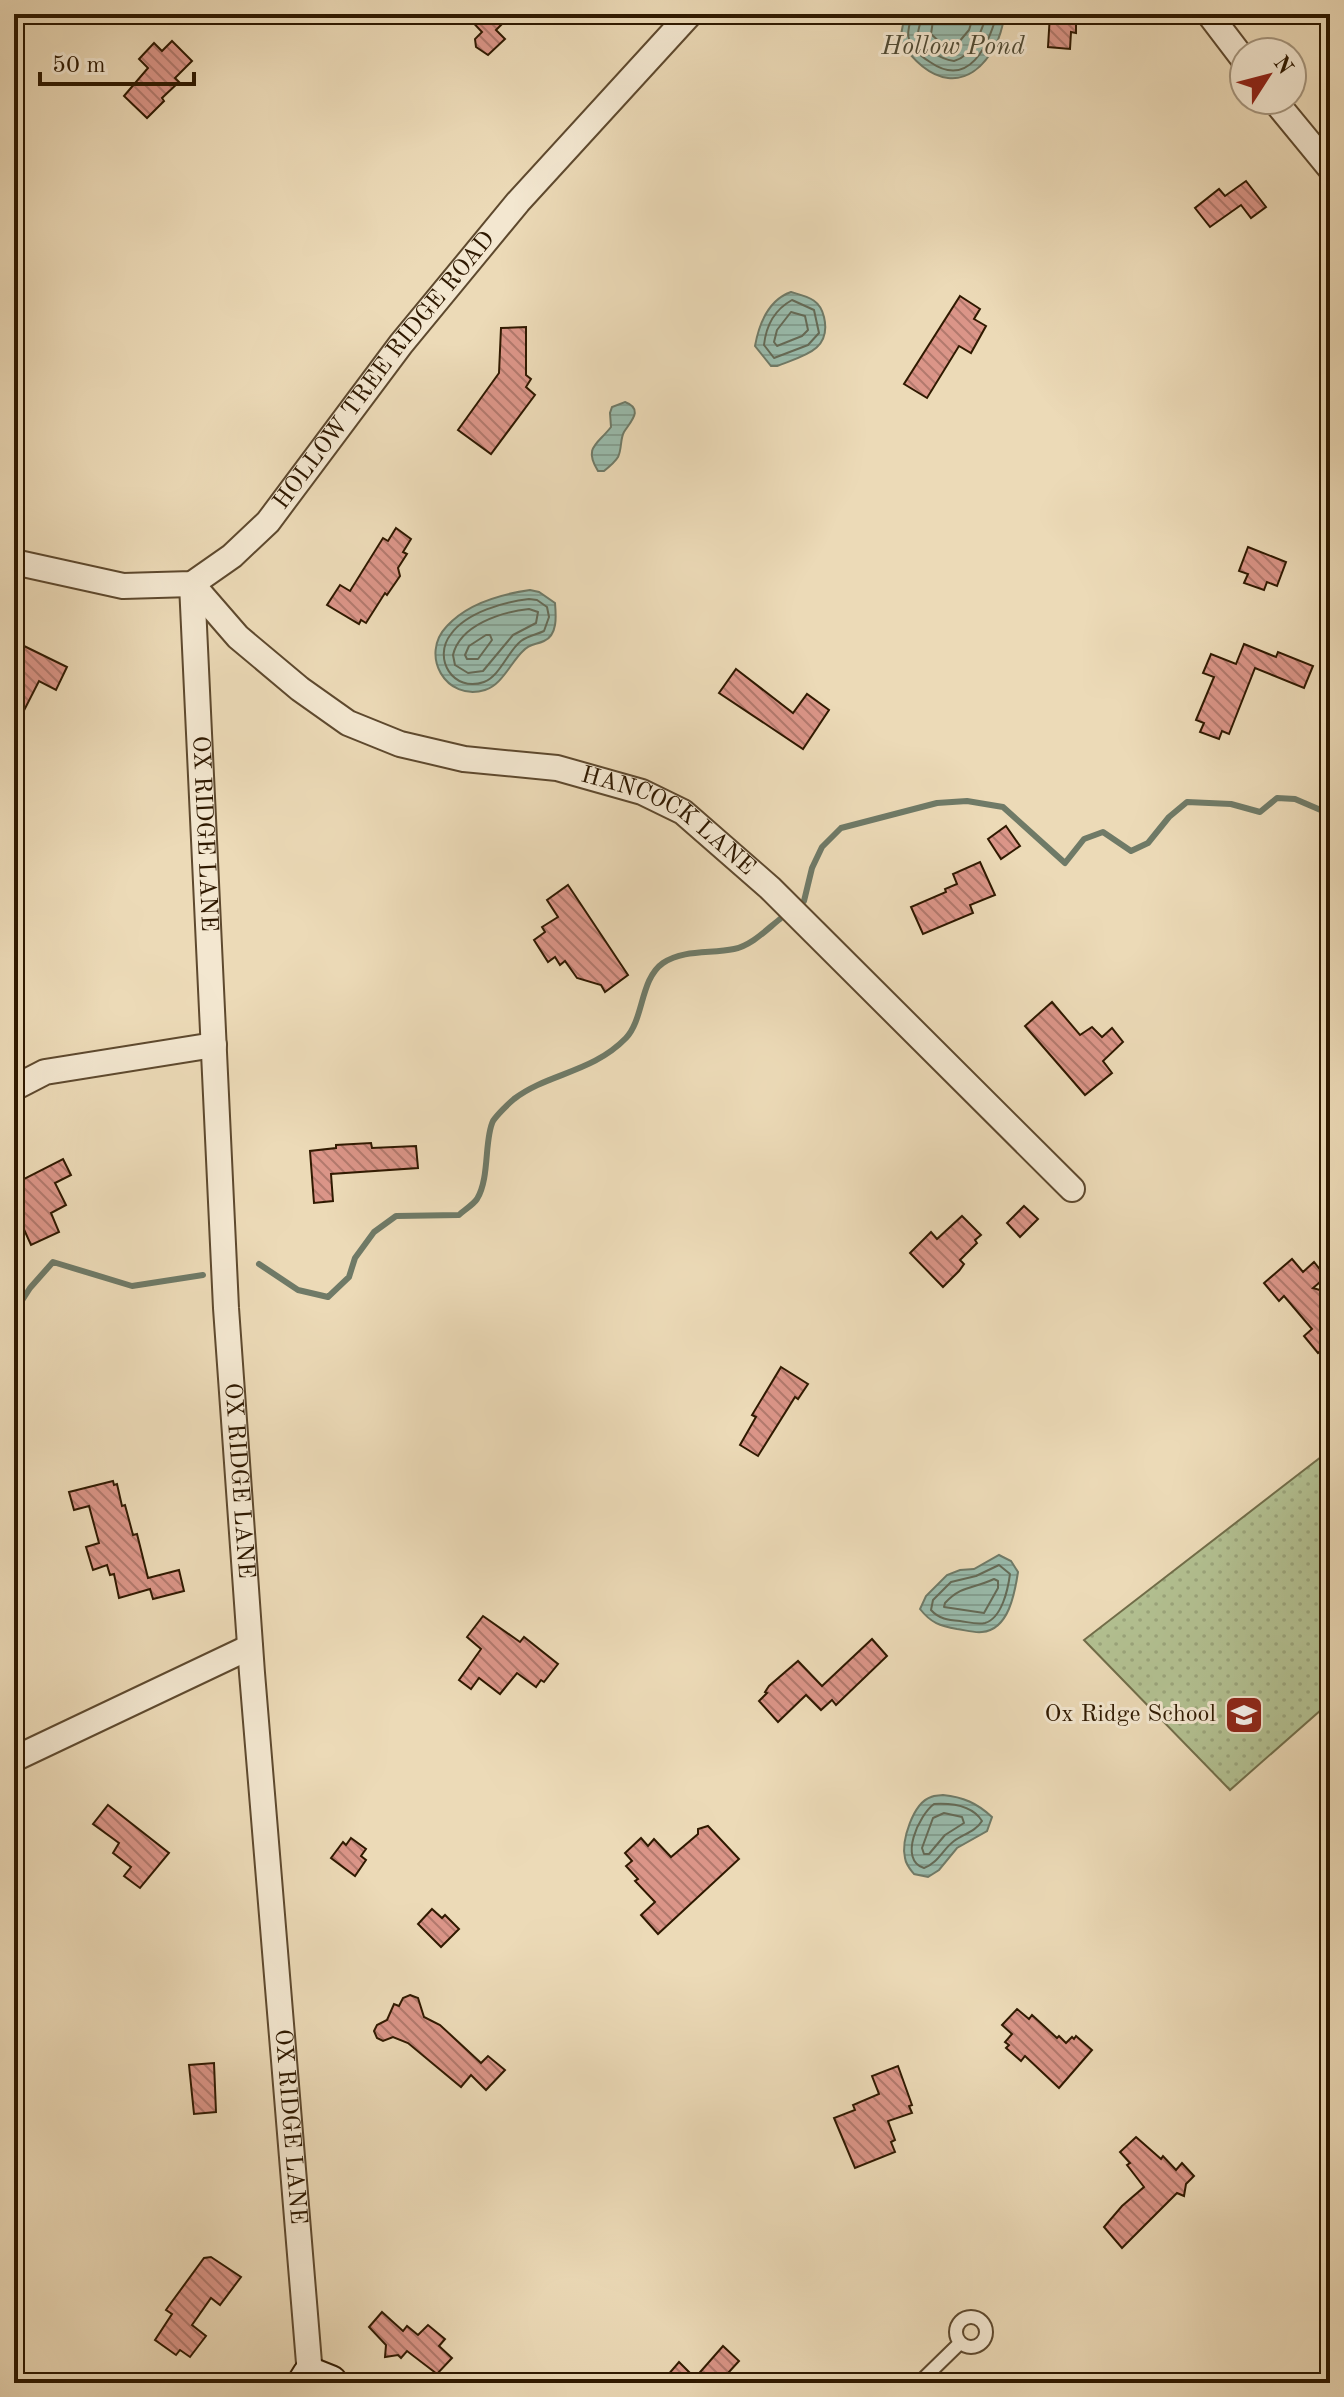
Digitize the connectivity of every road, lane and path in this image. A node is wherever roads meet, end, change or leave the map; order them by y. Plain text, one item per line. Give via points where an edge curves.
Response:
1 (690, 14) edge
2 (1209, 14) edge
3 (1228, 39) edge
4 (1287, 116) edge
5 (1330, 168) edge
6 (14, 562) edge
7 (192, 584) junction
8 (214, 1045) junction
9 (14, 1088) edge
10 (1072, 1189) dead end
11 (250, 1647) junction
12 (14, 1759) edge
13 (960, 2343) dead end
14 (315, 2380) edge
15 (919, 2383) edge

1 - 7 street, HOLLOW TREE RIDGE ROAD via 518,202 401,344 268,522
2 - 3 street
4 - 5 street
6 - 7 street via 123,586
7 - 8 street, OX RIDGE LANE
7 - 10 street, HANCOCK LANE via 238,637 348,723 400,744 464,759 557,768 642,792 683,812 770,888
8 - 9 street via 45,1072
8 - 11 street, OX RIDGE LANE
11 - 12 street
11 - 14 street, OX RIDGE LANE
13 - 15 lane

